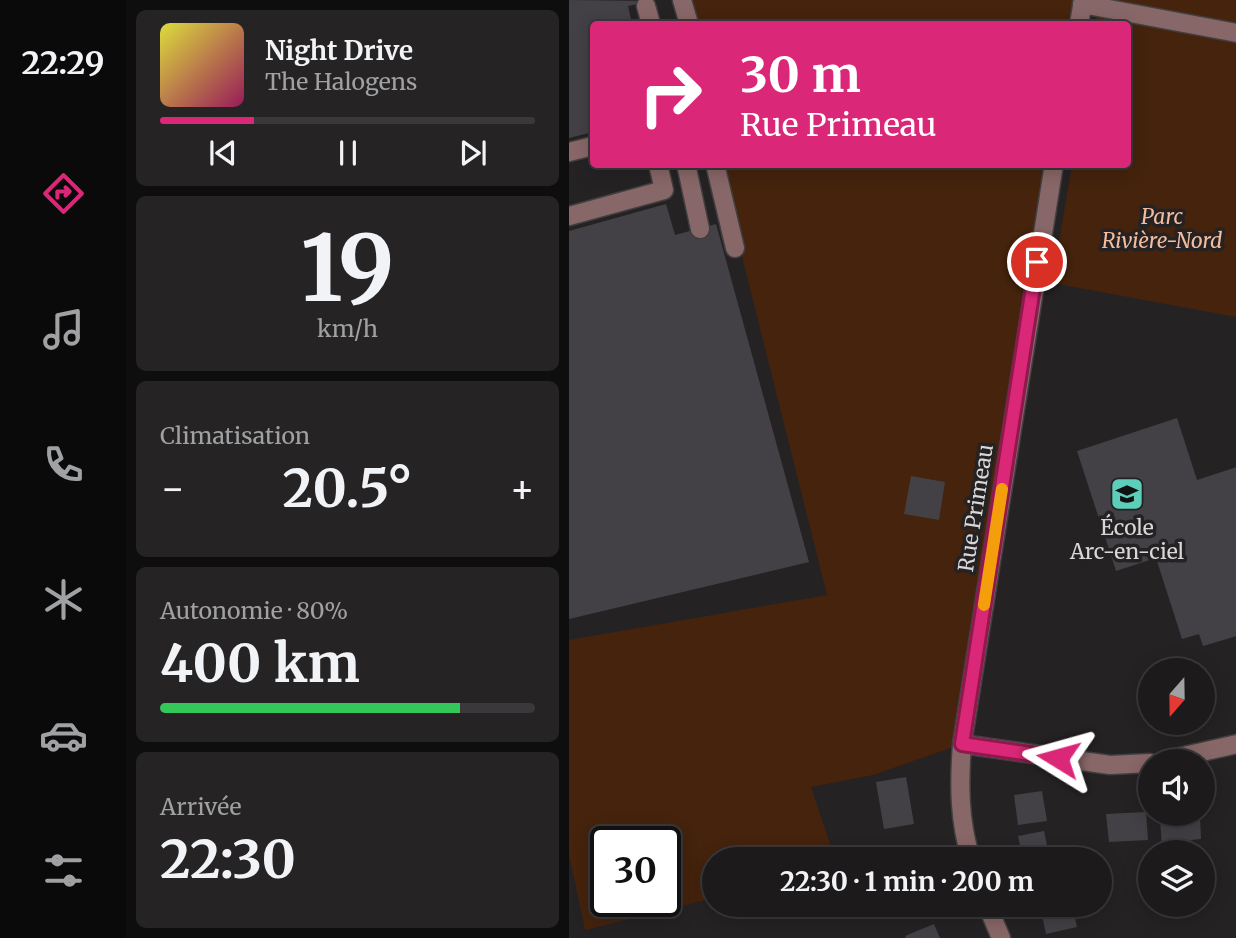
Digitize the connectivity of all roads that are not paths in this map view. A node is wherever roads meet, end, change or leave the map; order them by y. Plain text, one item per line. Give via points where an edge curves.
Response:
1 (682, 0) edge
2 (1083, 2) edge
3 (646, 6) dead end
4 (650, 21) edge
5 (688, 21) edge
6 (1080, 21) edge
7 (1236, 33) edge
8 (590, 147) edge
9 (569, 152) edge
10 (659, 168) edge
11 (687, 168) edge
12 (716, 168) edge
13 (1053, 168) edge
14 (569, 216) edge
15 (700, 229) dead end
16 (735, 248) dead end
17 (1236, 744) edge
18 (971, 745) junction
19 (1214, 749) edge
20 (1138, 764) edge
21 (967, 847) edge
22 (992, 917) edge
23 (1001, 938) edge

1 - 5 street
2 - 6 street
2 - 7 street
3 - 4 street
8 - 9 street
10 - 14 street via 664,190
11 - 15 street
12 - 16 street
13 - 18 street, Rue Primeau
17 - 19 street
18 - 20 street via 1110,765
18 - 21 street, Rue Primeau via 959,792
22 - 23 street

